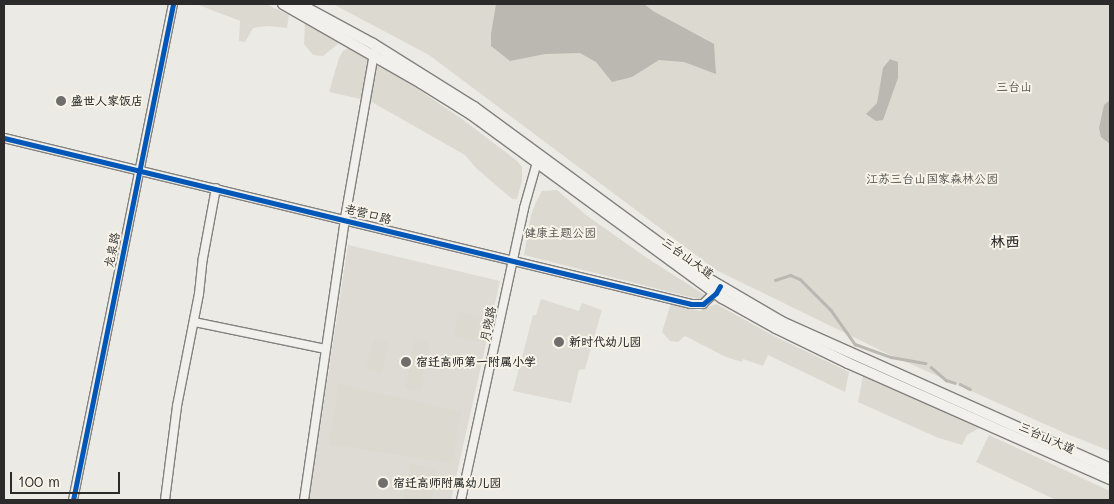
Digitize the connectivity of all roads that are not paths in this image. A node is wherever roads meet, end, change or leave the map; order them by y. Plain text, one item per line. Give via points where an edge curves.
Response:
1 (173, 4) edge
2 (283, 4) edge
3 (299, 4) edge
4 (373, 44) junction
5 (374, 55) junction
6 (4, 138) edge
7 (538, 158) junction
8 (138, 170) junction
9 (216, 188) junction
10 (345, 218) junction
11 (514, 260) junction
12 (718, 289) junction
13 (194, 322) junction
14 (325, 349) junction
15 (1110, 469) edge
16 (1110, 479) edge
17 (73, 500) edge
18 (165, 500) edge
19 (304, 500) edge
20 (461, 500) edge

1 - 8 street, 龙泉路
2 - 5 main road, 三台山大道
3 - 4 main road, 三台山大道
4 - 5 street
4 - 7 main road, 三台山大道 via 474,107
5 - 7 main road, 三台山大道
5 - 10 street
6 - 8 street, 老营口路
7 - 11 street, 月晓路
7 - 12 main road, 三台山大道
8 - 9 street, 老营口路
8 - 17 street, 龙泉路
9 - 10 street, 老营口路
9 - 13 street
10 - 11 street, 老营口路
10 - 14 street
11 - 12 street, 老营口路 via 691,304 703,304
11 - 20 street, 月晓路
12 - 15 main road, 三台山大道 via 782,322
12 - 16 main road, 三台山大道 via 776,328 848,363
13 - 14 street
13 - 18 street via 177,406
14 - 19 street

